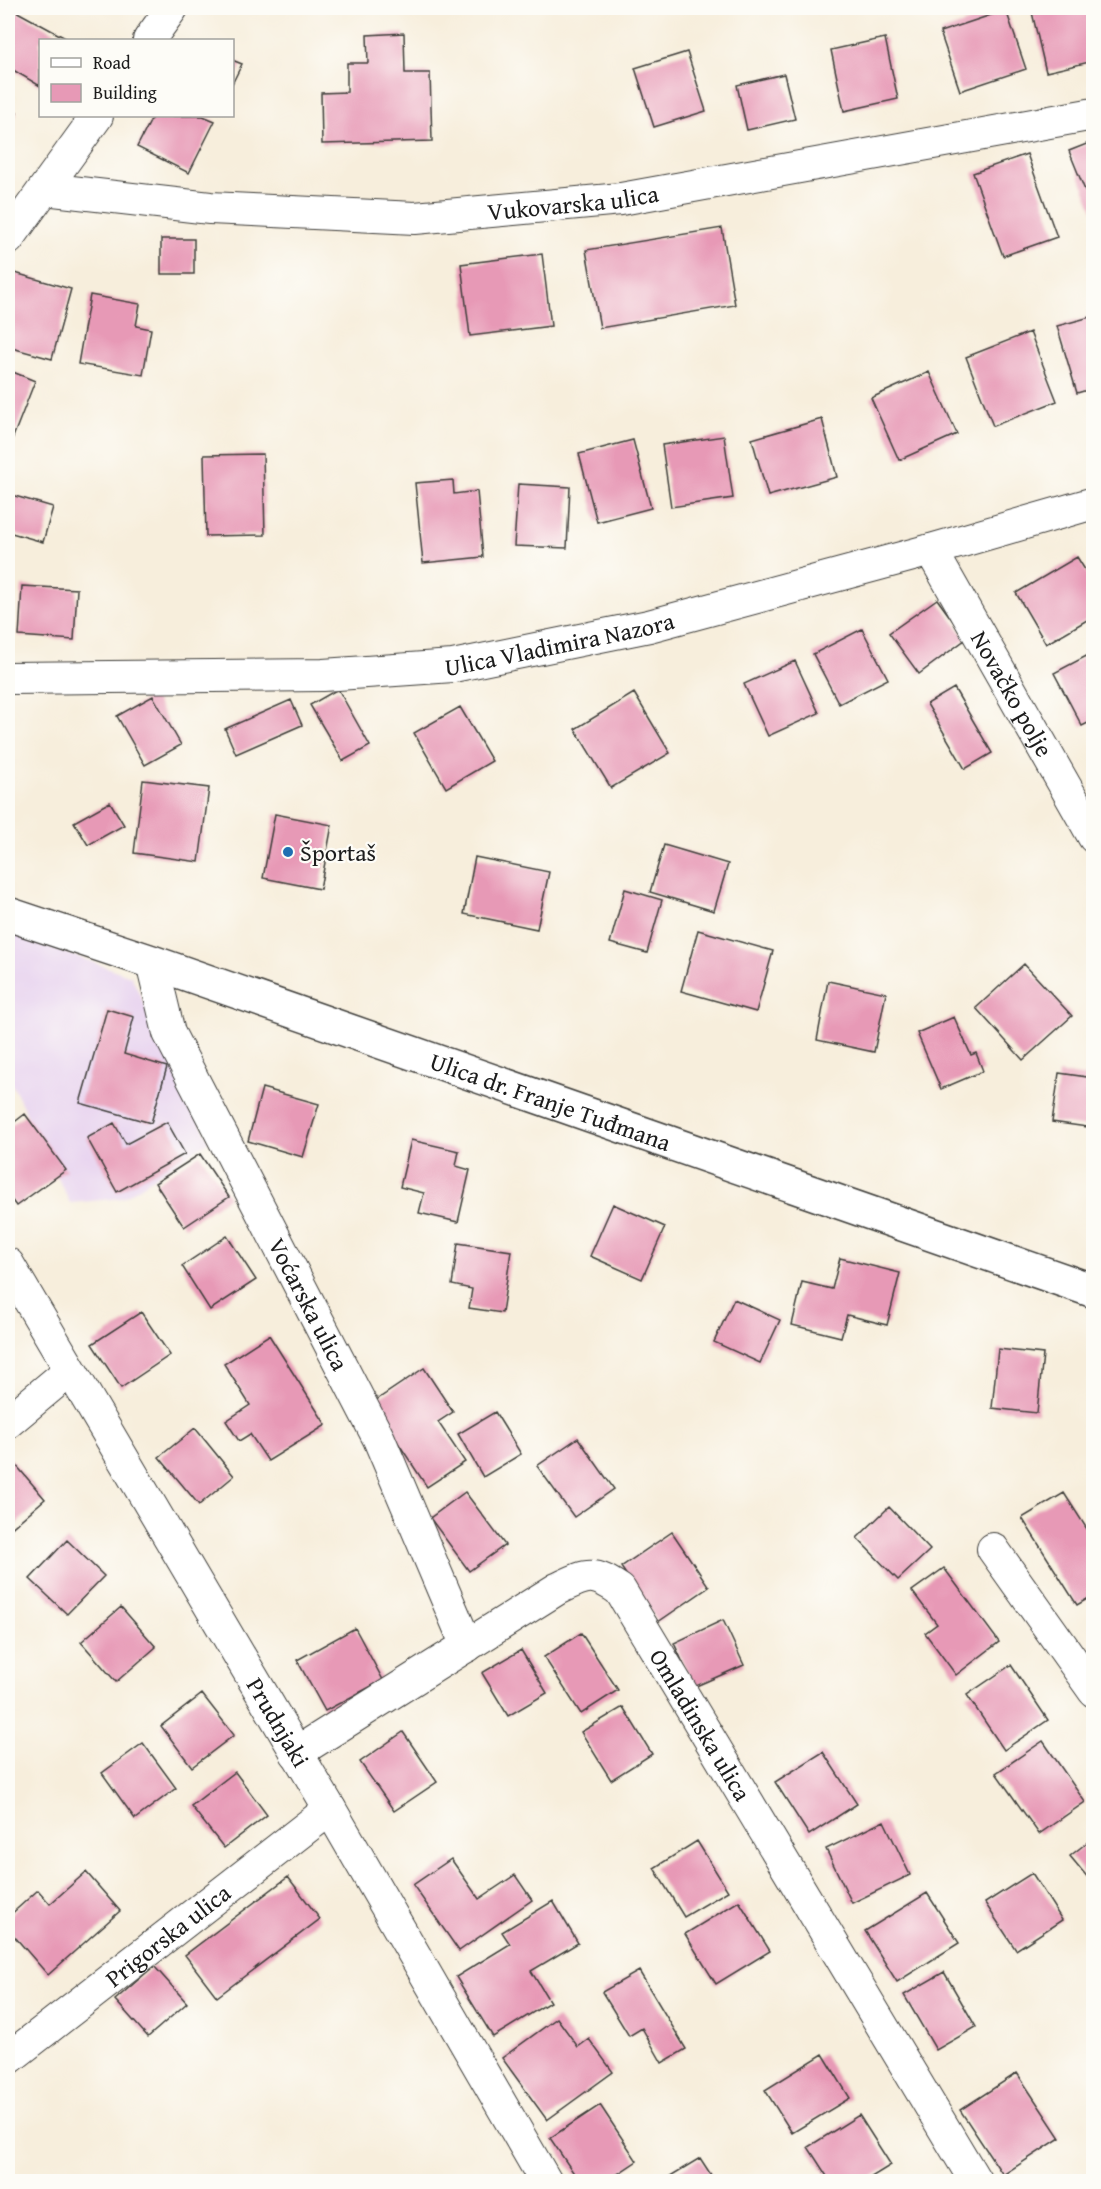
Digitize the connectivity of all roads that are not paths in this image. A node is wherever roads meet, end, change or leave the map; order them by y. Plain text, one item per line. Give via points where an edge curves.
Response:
1 (172, 8) edge
2 (150, 39) edge
3 (1094, 114) edge
4 (96, 117) edge
5 (45, 189) junction
6 (8, 239) edge
7 (1094, 503) edge
8 (931, 550) junction
9 (8, 678) edge
10 (1094, 837) edge
11 (8, 914) edge
12 (152, 962) junction
13 (8, 1264) edge
14 (1094, 1291) edge
15 (69, 1371) junction
16 (8, 1422) edge
17 (993, 1549) dead end
18 (467, 1646) junction
19 (1094, 1691) edge
20 (296, 1753) junction
21 (330, 1809) junction
22 (8, 2060) edge
23 (546, 2181) edge
24 (976, 2181) edge

1 - 2 street
3 - 5 street, Vukovarska ulica via 621,199 415,218 210,208
4 - 5 street
5 - 6 street
7 - 8 street, Ulica Vladimira Nazora
8 - 9 street, Ulica Vladimira Nazora via 649,626 453,666 323,675
8 - 10 street, Novačko polje
11 - 12 main road, Ulica dr. Franje Tuđmana
12 - 14 main road, Ulica dr. Franje Tuđmana
12 - 18 street, Voćarska ulica via 169,1033 379,1439
13 - 15 street, Prudnjaki
15 - 16 street
15 - 20 street, Prudnjaki
17 - 19 street
18 - 20 street, Omladinska ulica
18 - 24 street, Omladinska ulica via 557,1589 585,1576 603,1579 620,1590
20 - 21 street, Prudnjaki
21 - 22 street, Prigorska ulica
21 - 23 street, Prudnjaki

